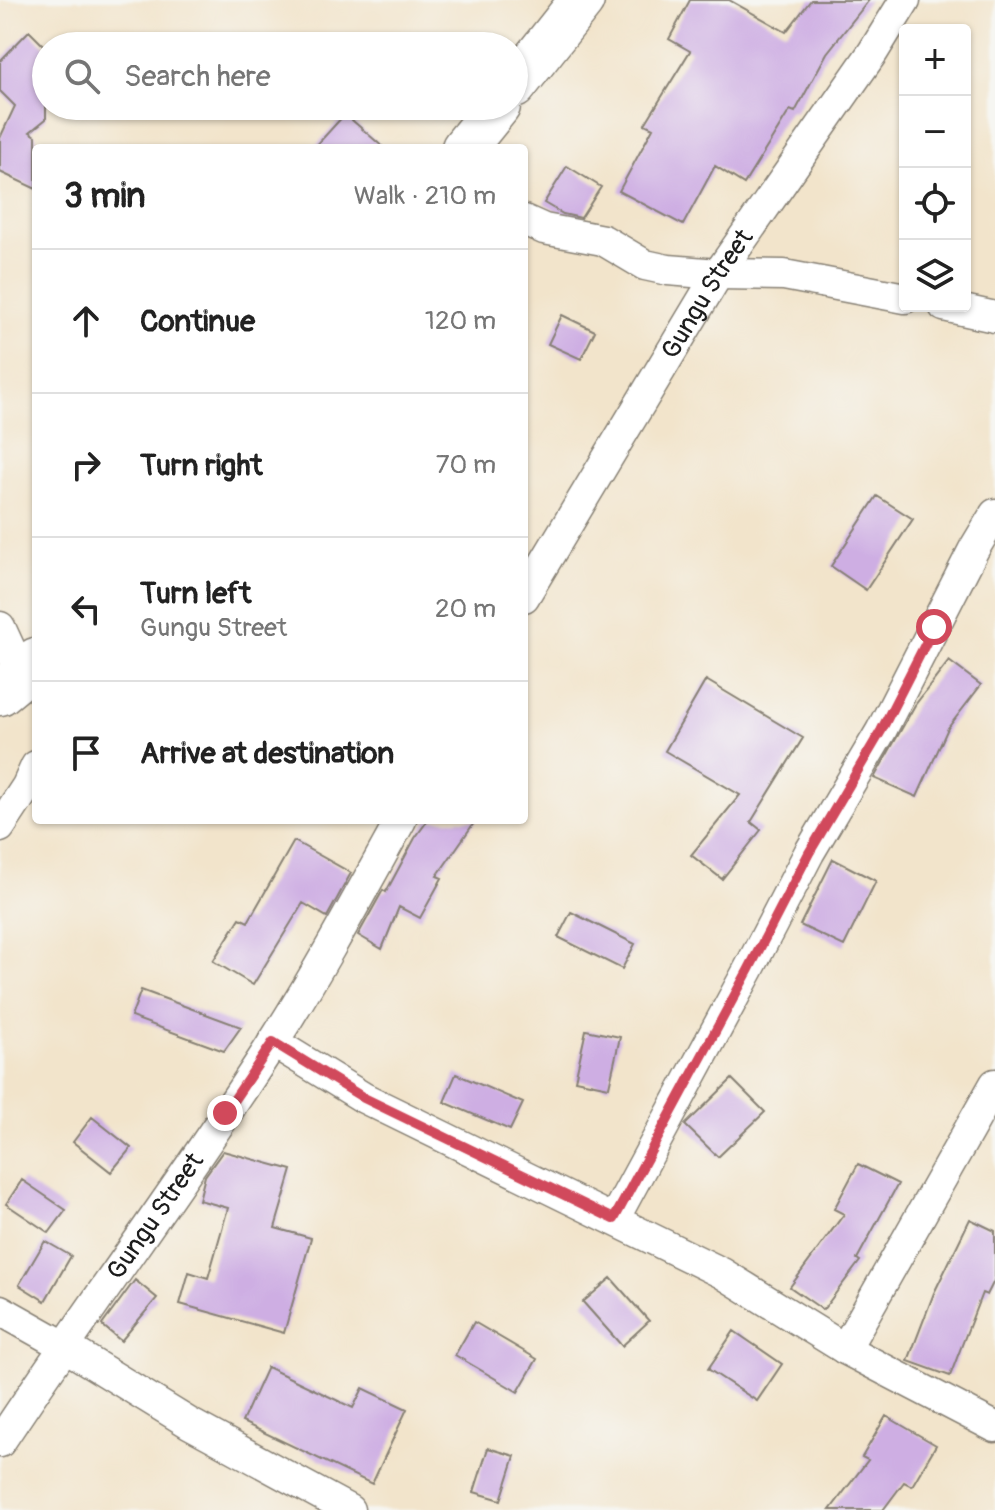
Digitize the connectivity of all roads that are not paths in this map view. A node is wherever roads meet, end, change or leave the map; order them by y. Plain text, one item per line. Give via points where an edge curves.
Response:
1 (582, 0) edge
2 (905, 0) edge
3 (528, 68) edge
4 (487, 120) edge
5 (467, 144) edge
6 (528, 222) edge
7 (718, 274) junction
8 (899, 297) edge
9 (971, 312) edge
10 (995, 317) edge
11 (995, 514) edge
12 (528, 590) edge
13 (0, 627) edge
14 (19, 676) edge
15 (32, 775) edge
16 (399, 824) edge
17 (0, 827) edge
18 (273, 1042) junction
19 (995, 1084) edge
20 (614, 1219) junction
21 (0, 1310) edge
22 (64, 1346) junction
23 (845, 1349) junction
24 (995, 1427) edge
25 (0, 1442) edge
26 (349, 1510) edge

1 - 3 main road
2 - 7 street, Gungu Street
4 - 5 main road
6 - 7 street via 603,240 645,265
7 - 8 street via 784,275
7 - 12 street, Gungu Street
9 - 10 street
11 - 20 street
13 - 14 street
15 - 17 street
16 - 18 street, Gungu Street
18 - 20 street via 364,1098
18 - 22 street, Gungu Street
19 - 23 street
20 - 23 street via 722,1273
21 - 22 street
22 - 25 street, Gungu Street
22 - 26 street via 189,1423
23 - 24 street

